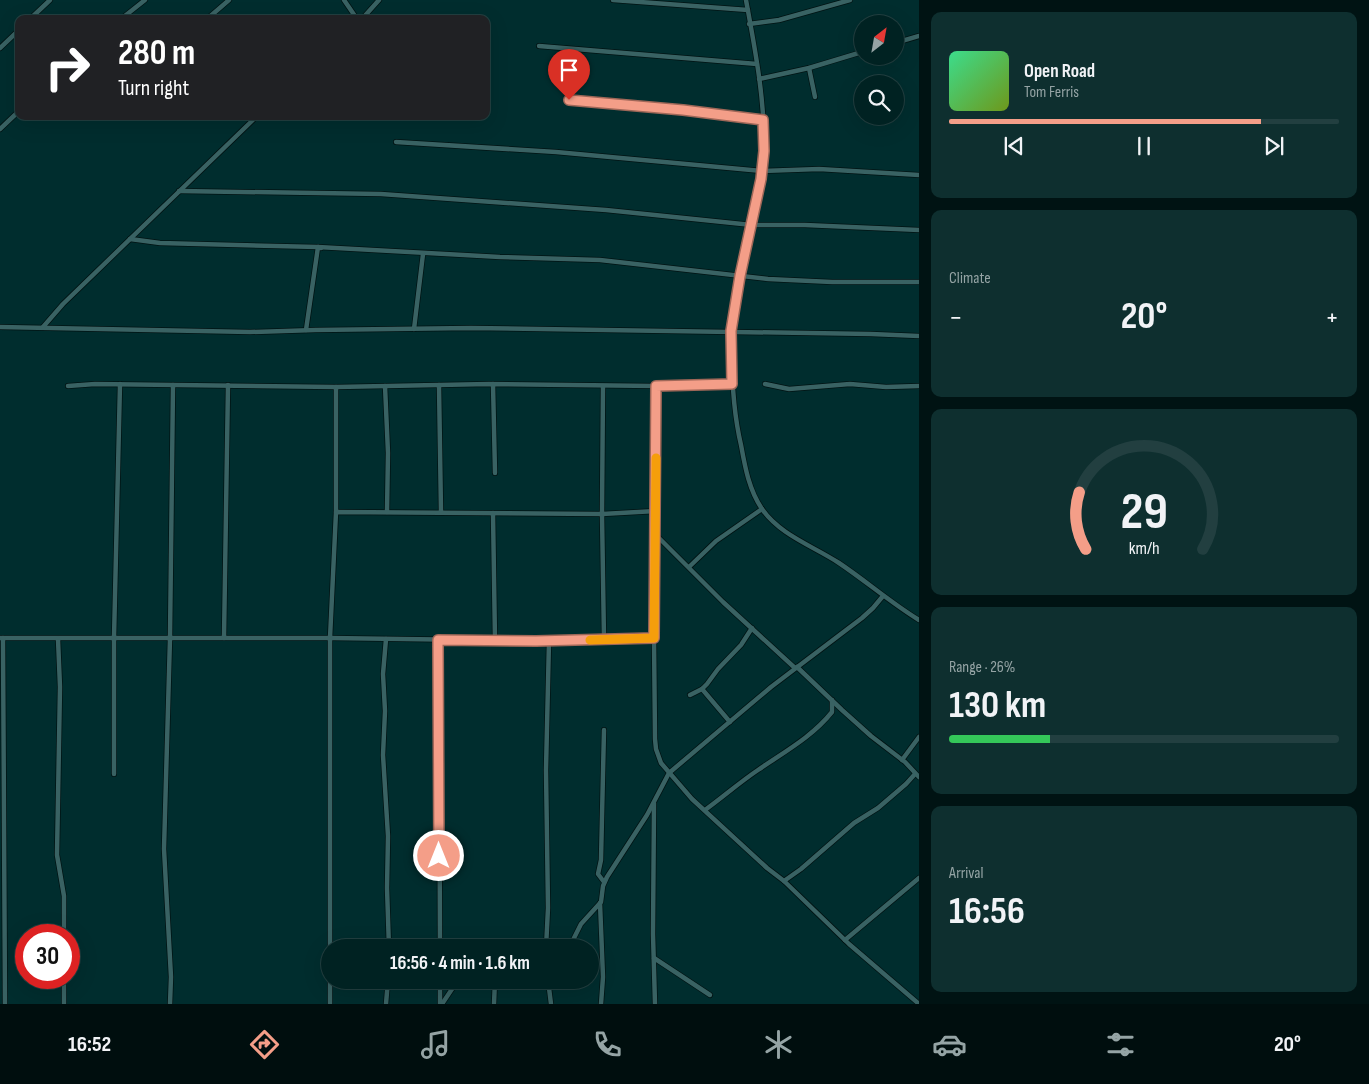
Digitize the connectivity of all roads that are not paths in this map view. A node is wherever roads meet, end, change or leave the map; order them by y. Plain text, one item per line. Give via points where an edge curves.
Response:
1 (50, 0) edge
2 (145, 0) edge
3 (229, 0) edge
4 (344, 0) edge
5 (379, 0) edge
6 (613, 0) edge
7 (746, 0) edge
8 (850, 0) edge
9 (748, 10) junction
10 (34, 15) edge
11 (126, 15) edge
12 (212, 15) edge
13 (354, 15) edge
14 (366, 15) edge
15 (749, 24) junction
16 (15, 34) edge
17 (919, 36) edge
18 (904, 40) edge
19 (539, 46) dead end
20 (0, 48) edge
21 (854, 54) edge
22 (757, 64) junction
23 (810, 68) junction
24 (759, 79) junction
25 (815, 97) dead end
26 (569, 100) dead end
27 (15, 115) edge
28 (254, 120) edge
29 (763, 120) junction
30 (0, 129) edge
31 (396, 142) dead end
32 (762, 171) junction
33 (919, 175) edge
34 (179, 191) junction
35 (752, 225) junction
36 (919, 230) edge
37 (130, 239) junction
38 (318, 248) junction
39 (423, 254) junction
40 (522, 258) dead end
41 (740, 276) junction
42 (919, 282) edge
43 (0, 327) edge
44 (43, 327) junction
45 (414, 329) junction
46 (306, 330) junction
47 (731, 331) junction
48 (919, 336) edge
49 (120, 384) junction
50 (493, 384) junction
51 (732, 384) junction
52 (765, 384) dead end
53 (173, 385) junction
54 (439, 385) junction
55 (68, 386) dead end
56 (228, 386) junction
57 (386, 386) junction
58 (603, 386) junction
59 (656, 386) junction
60 (919, 386) edge
61 (336, 387) junction
62 (495, 473) dead end
63 (762, 509) junction
64 (656, 511) junction
65 (336, 512) junction
66 (387, 512) junction
67 (441, 512) junction
68 (493, 513) junction
69 (602, 514) junction
70 (656, 535) junction
71 (689, 568) junction
72 (883, 596) junction
73 (919, 620) edge
74 (752, 628) junction
75 (2, 638) edge
76 (58, 638) junction
77 (114, 638) junction
78 (170, 638) junction
79 (224, 638) junction
80 (330, 638) junction
81 (654, 638) junction
82 (386, 639) junction
83 (438, 640) junction
84 (496, 640) junction
85 (604, 640) junction
86 (548, 641) junction
87 (796, 667) junction
88 (702, 689) junction
89 (690, 695) dead end
90 (832, 700) junction
91 (730, 722) junction
92 (604, 730) dead end
93 (919, 737) edge
94 (902, 760) junction
95 (669, 773) junction
96 (114, 774) dead end
97 (917, 775) edge
98 (654, 801) junction
99 (705, 810) junction
100 (919, 878) edge
101 (784, 881) junction
102 (604, 882) junction
103 (600, 902) junction
104 (64, 924) edge
105 (330, 939) edge
106 (389, 939) edge
107 (440, 939) edge
108 (546, 939) edge
109 (574, 939) edge
110 (846, 940) junction
111 (654, 958) junction
112 (64, 989) edge
113 (330, 989) edge
114 (387, 989) edge
115 (440, 989) edge
116 (452, 989) edge
117 (495, 989) edge
118 (549, 989) edge
119 (710, 995) dead end
120 (5, 1004) edge
121 (64, 1004) edge
122 (170, 1004) edge
123 (330, 1004) edge
124 (386, 1004) edge
125 (441, 1004) edge
126 (494, 1004) edge
127 (550, 1004) edge
128 (601, 1004) edge
129 (654, 1004) edge
130 (919, 1004) edge

1 - 10 street
2 - 11 street
3 - 12 street
4 - 13 street
5 - 14 street
6 - 9 street
7 - 9 street
8 - 15 street via 779,20
9 - 15 street
15 - 22 street
16 - 20 street
17 - 18 street
19 - 22 street
21 - 23 street
22 - 24 street
23 - 24 street
23 - 25 street
24 - 29 street
26 - 29 street
27 - 30 street
28 - 34 street
29 - 32 street
31 - 32 street via 556,152
32 - 33 street via 819,169
32 - 35 street
34 - 35 street via 381,194 606,210
34 - 37 street
35 - 36 street
35 - 41 street
37 - 38 street via 160,243
37 - 44 street via 55,311
38 - 39 street
38 - 41 street via 600,260
38 - 46 street
39 - 40 street
39 - 45 street
41 - 42 street via 832,282
41 - 47 street
43 - 44 street
44 - 46 street via 250,332
45 - 46 street
45 - 47 street
47 - 48 street
47 - 51 street
49 - 53 street
49 - 55 street
49 - 77 street
50 - 54 street
50 - 58 street
50 - 62 street
51 - 59 street
51 - 63 street via 737,428 750,485
52 - 60 street via 789,389 850,384 886,388
53 - 56 street
53 - 78 street
54 - 57 street
54 - 67 street
56 - 61 street
56 - 79 street
57 - 61 street
57 - 66 street
58 - 59 street
58 - 69 street
59 - 64 street
61 - 65 street
63 - 71 street via 716,541
63 - 72 street via 786,532 833,559
64 - 69 street
64 - 70 street
65 - 66 street
65 - 80 street
66 - 67 street
67 - 68 street
68 - 69 street
68 - 84 street
69 - 85 street
70 - 71 street
70 - 81 street
71 - 74 street
72 - 73 street
72 - 87 street via 862,618
74 - 87 street
74 - 88 street
75 - 76 street
75 - 120 street
76 - 77 street
76 - 104 street via 57,855 64,896
77 - 78 street
77 - 96 street
78 - 79 street
78 - 122 street via 164,849
79 - 80 street
80 - 82 street
80 - 105 street
81 - 85 street
81 - 95 street via 655,740 661,764
82 - 83 street
82 - 106 street via 383,755
83 - 84 street
83 - 107 street
84 - 86 street
85 - 86 street
86 - 108 street
87 - 90 street
87 - 91 street
88 - 89 street
88 - 91 street
90 - 94 street
90 - 99 street via 832,712 818,727
91 - 95 street
92 - 102 street via 598,874
93 - 94 street
94 - 97 street
95 - 98 street
95 - 99 street
97 - 101 street
98 - 102 street
98 - 111 street
99 - 101 street
100 - 110 street
101 - 110 street
102 - 103 street
103 - 109 street via 581,924
103 - 128 street
110 - 130 street
111 - 119 street
111 - 129 street
112 - 121 street
113 - 123 street
114 - 124 street
115 - 125 street
116 - 125 street
117 - 126 street
118 - 127 street

